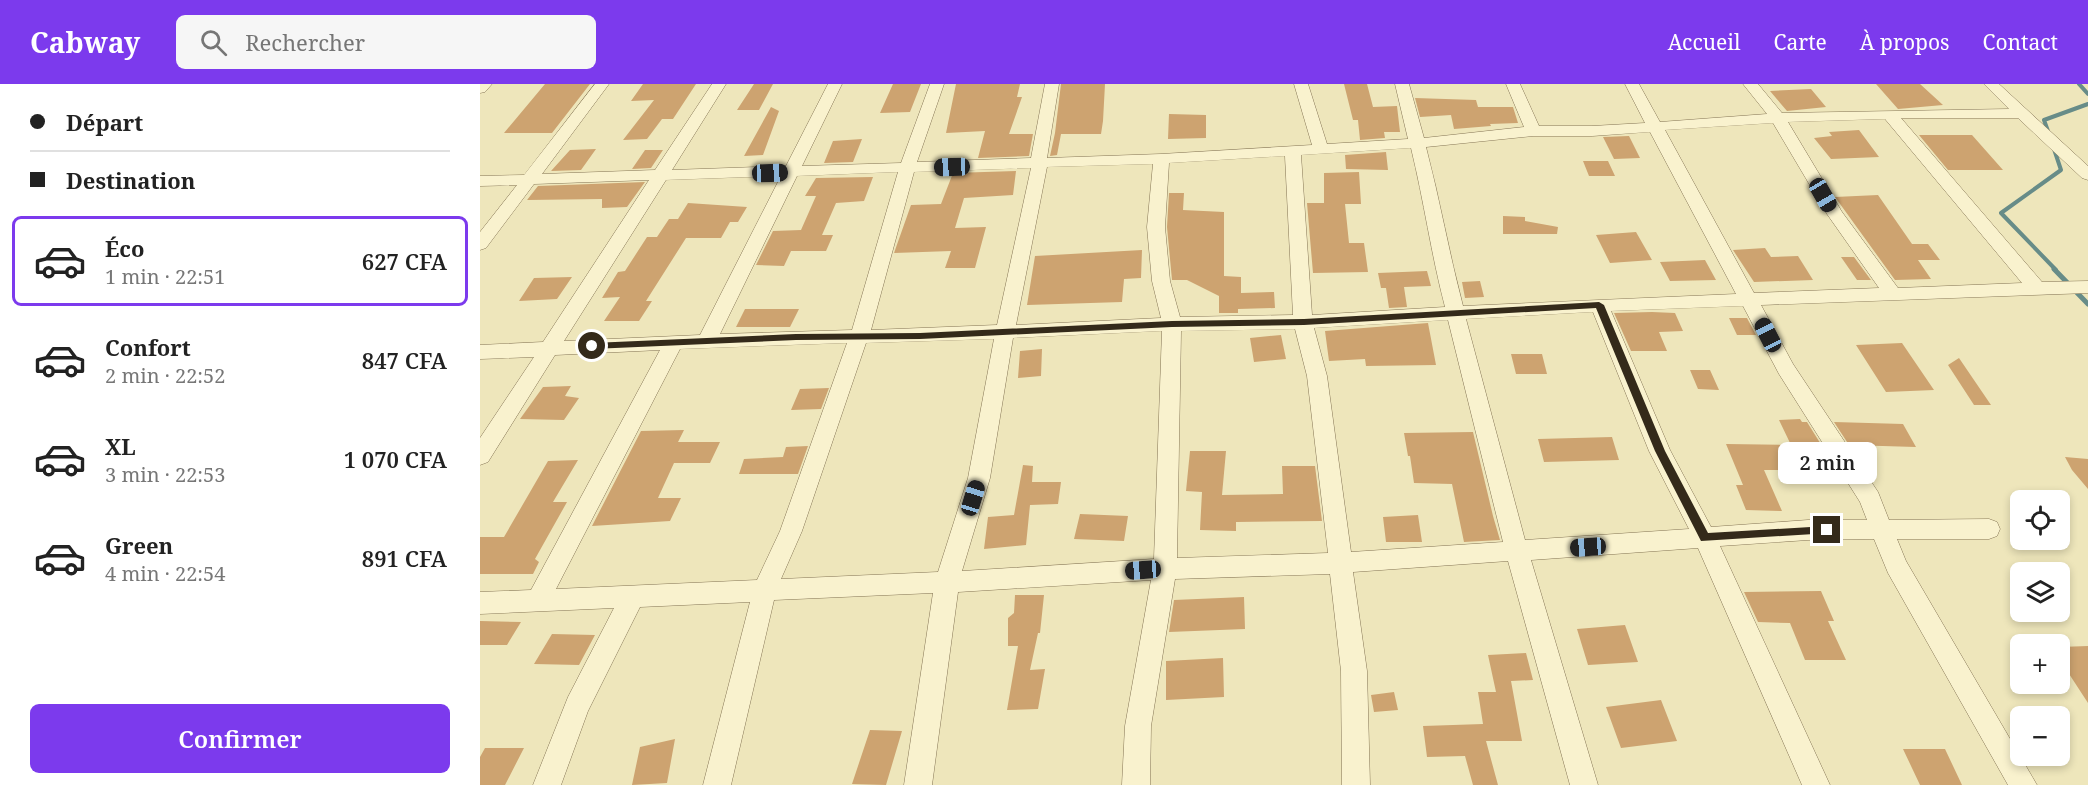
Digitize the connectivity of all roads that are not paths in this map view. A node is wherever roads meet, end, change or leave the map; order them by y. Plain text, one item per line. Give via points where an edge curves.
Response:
1 (485, 84) edge
2 (602, 84) edge
3 (719, 84) edge
4 (835, 84) edge
5 (937, 84) edge
6 (1052, 84) edge
7 (1301, 84) edge
8 (1402, 84) edge
9 (1513, 84) edge
10 (1632, 84) edge
11 (1750, 84) edge
12 (1991, 84) edge
13 (480, 89) edge
14 (2022, 113) junction
15 (1889, 114) junction
16 (1778, 118) junction
17 (1654, 127) junction
18 (1533, 131) junction
19 (1419, 143) junction
20 (1322, 150) junction
21 (1293, 152) junction
22 (1161, 159) junction
23 (1040, 164) junction
24 (907, 169) junction
25 (792, 172) junction
26 (2088, 175) edge
27 (660, 176) junction
28 (531, 179) junction
29 (480, 181) edge
30 (480, 244) edge
31 (2088, 287) edge
32 (2038, 290) junction
33 (1893, 294) junction
34 (1750, 300) junction
35 (1599, 305) junction
36 (1455, 314) junction
37 (1304, 322) junction
38 (1172, 324) junction
39 (1005, 332) junction
40 (859, 337) junction
41 (706, 342) junction
42 (674, 343) junction
43 (551, 348) junction
44 (480, 352) edge
45 (480, 456) edge
46 (1989, 529) dead end
47 (1882, 531) junction
48 (1705, 538) junction
49 (1517, 552) junction
50 (1342, 563) junction
51 (1165, 569) junction
52 (947, 582) junction
53 (765, 589) junction
54 (632, 597) junction
55 (538, 600) junction
56 (480, 603) edge
57 (547, 785) edge
58 (717, 785) edge
59 (918, 785) edge
60 (1136, 785) edge
61 (1356, 785) edge
62 (1584, 785) edge
63 (1816, 785) edge
64 (2023, 785) edge

1 - 13 street
2 - 28 street
3 - 27 street
4 - 25 street
5 - 24 street
6 - 23 street
7 - 20 street
8 - 19 street
9 - 18 street
10 - 17 street
11 - 16 street
12 - 14 street
14 - 15 street
14 - 26 street
15 - 16 street
15 - 32 street
16 - 17 street
16 - 33 street via 1835,214
17 - 18 street
17 - 34 street
18 - 19 street
19 - 20 street
19 - 36 street
20 - 21 street
21 - 22 street
21 - 37 street
22 - 23 street
22 - 38 street via 1156,227 1161,281
23 - 24 street
23 - 39 street
24 - 25 street
24 - 40 street
25 - 27 street
25 - 41 street
27 - 28 street
27 - 43 street
28 - 29 street
28 - 30 street
31 - 32 street
32 - 33 street
33 - 34 street
34 - 35 street
34 - 47 street via 1786,369 1870,499
35 - 36 street
35 - 48 street via 1660,451
36 - 37 street
36 - 49 street
37 - 38 street
37 - 50 street via 1317,376
38 - 39 street
38 - 51 street
39 - 40 street
39 - 52 street via 979,478
40 - 41 street
40 - 53 street via 791,531
41 - 42 street
42 - 43 street
42 - 55 street
43 - 44 street
43 - 45 street
46 - 47 street
47 - 48 street via 1808,530
47 - 64 street via 1896,566
48 - 49 street
48 - 63 street
49 - 50 street
49 - 62 street
50 - 51 street
50 - 61 street via 1354,671
51 - 52 street
51 - 60 street via 1138,726
52 - 53 street
52 - 59 street
53 - 54 street
53 - 58 street
54 - 55 street
54 - 57 street via 577,706
55 - 56 street

